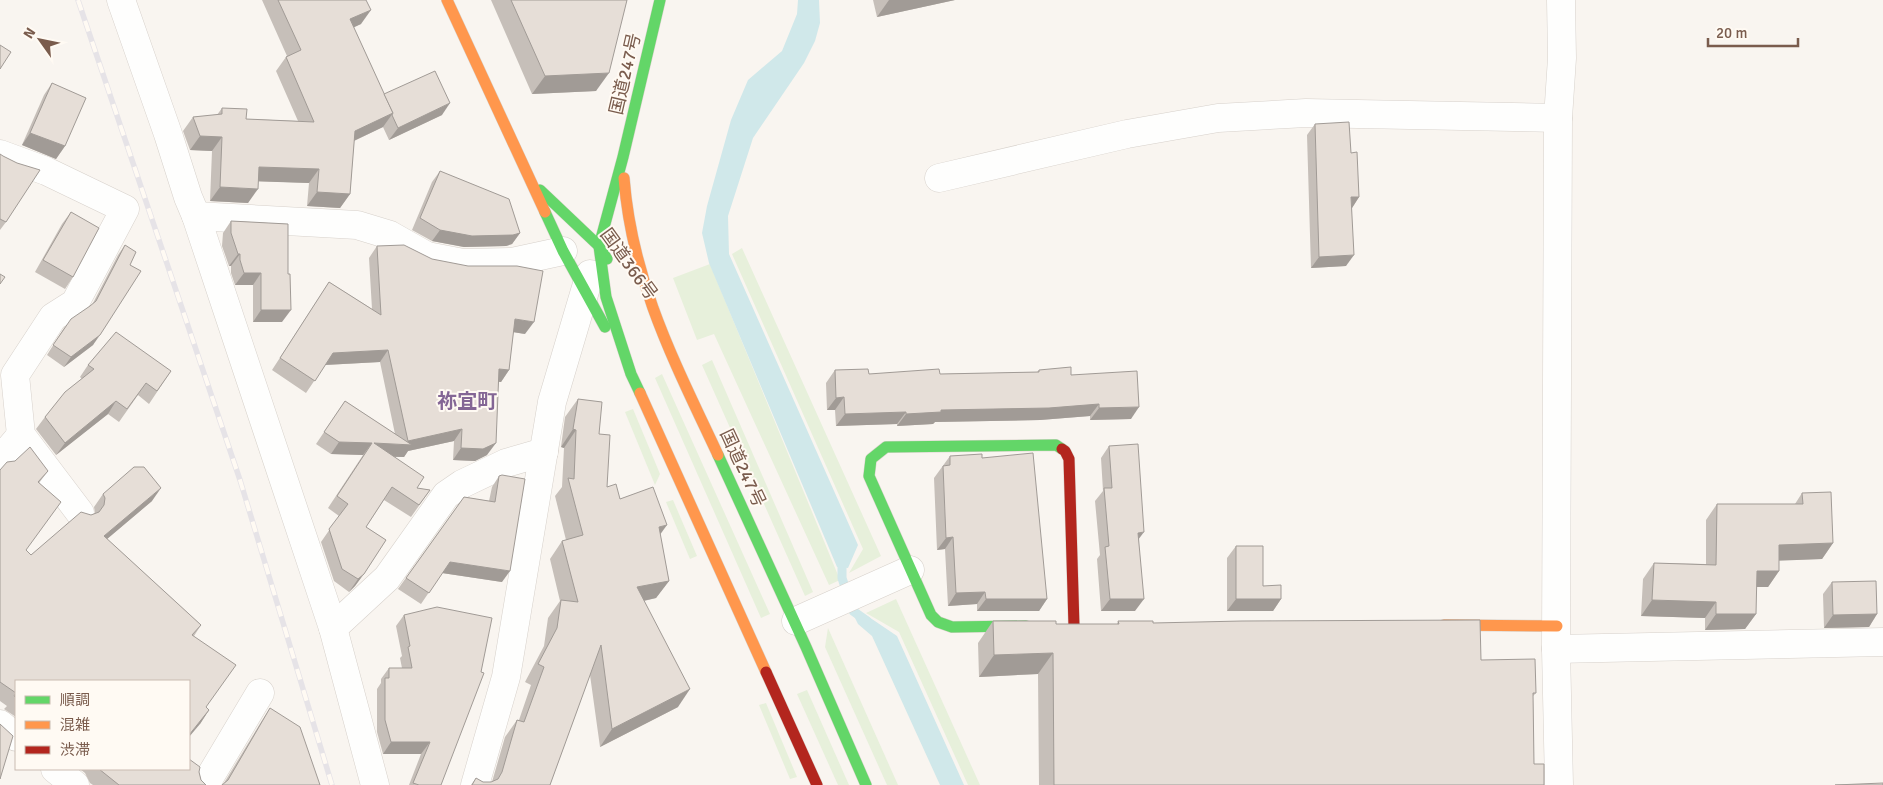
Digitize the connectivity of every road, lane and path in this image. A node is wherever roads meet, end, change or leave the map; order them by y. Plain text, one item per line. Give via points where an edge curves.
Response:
1 (121, 0) edge
2 (447, 0) edge
3 (660, 0) edge
4 (1561, 0) edge
5 (1558, 118) junction
6 (0, 154) edge
7 (623, 157) junction
8 (528, 178) junction
9 (938, 178) dead end
10 (196, 216) junction
11 (599, 246) junction
12 (563, 251) junction
13 (614, 270) dead end
14 (584, 291) junction
15 (640, 309) dead end
16 (671, 357) junction
17 (7, 370) edge
18 (631, 374) junction
19 (21, 435) junction
20 (544, 452) junction
21 (0, 460) edge
22 (80, 513) edge
23 (910, 570) junction
24 (796, 621) junction
25 (1432, 625) edge
26 (1036, 626) edge
27 (1074, 626) edge
28 (332, 628) junction
29 (1556, 637) junction
30 (1883, 642) edge
31 (260, 693) dead end
32 (0, 724) edge
33 (15, 736) edge
34 (56, 770) edge
35 (75, 785) edge
36 (205, 785) edge
37 (375, 785) edge
38 (475, 785) edge
39 (817, 785) edge
40 (866, 785) edge
41 (1558, 785) edge

1 - 10 street
2 - 8 main road, 国道366号
3 - 7 main road, 国道247号
4 - 5 street
5 - 9 street via 1306,114 1218,118 1127,134
5 - 29 street
6 - 17 street via 46,171 125,209 75,303 53,316
7 - 11 main road, 国道247号
7 - 16 main road, 国道247号 via 624,196 633,251
8 - 11 main road, 国道366号
8 - 12 main road, 国道366号
10 - 12 street via 357,226 390,234 427,256 463,263 512,262
10 - 28 street
11 - 13 main road, 国道366号
11 - 14 street
11 - 18 main road, 国道247号 via 606,297
12 - 14 main road, 国道366号
14 - 18 main road, 国道366号
14 - 20 street via 552,402
15 - 16 main road, 国道366号
16 - 24 main road, 国道247号
17 - 19 street
18 - 39 main road, 国道247号
19 - 21 street
19 - 22 street
20 - 28 street via 506,463 446,495 387,578
20 - 38 street via 506,677
23 - 24 street
23 - 26 main road via 930,614 938,622 952,627
23 - 27 main road via 868,476 870,459 886,447 1056,445 1065,451 1069,460
24 - 40 main road, 国道247号
25 - 29 main road
28 - 37 street
29 - 30 street
29 - 41 street
31 - 36 street
32 - 33 street
34 - 35 street

